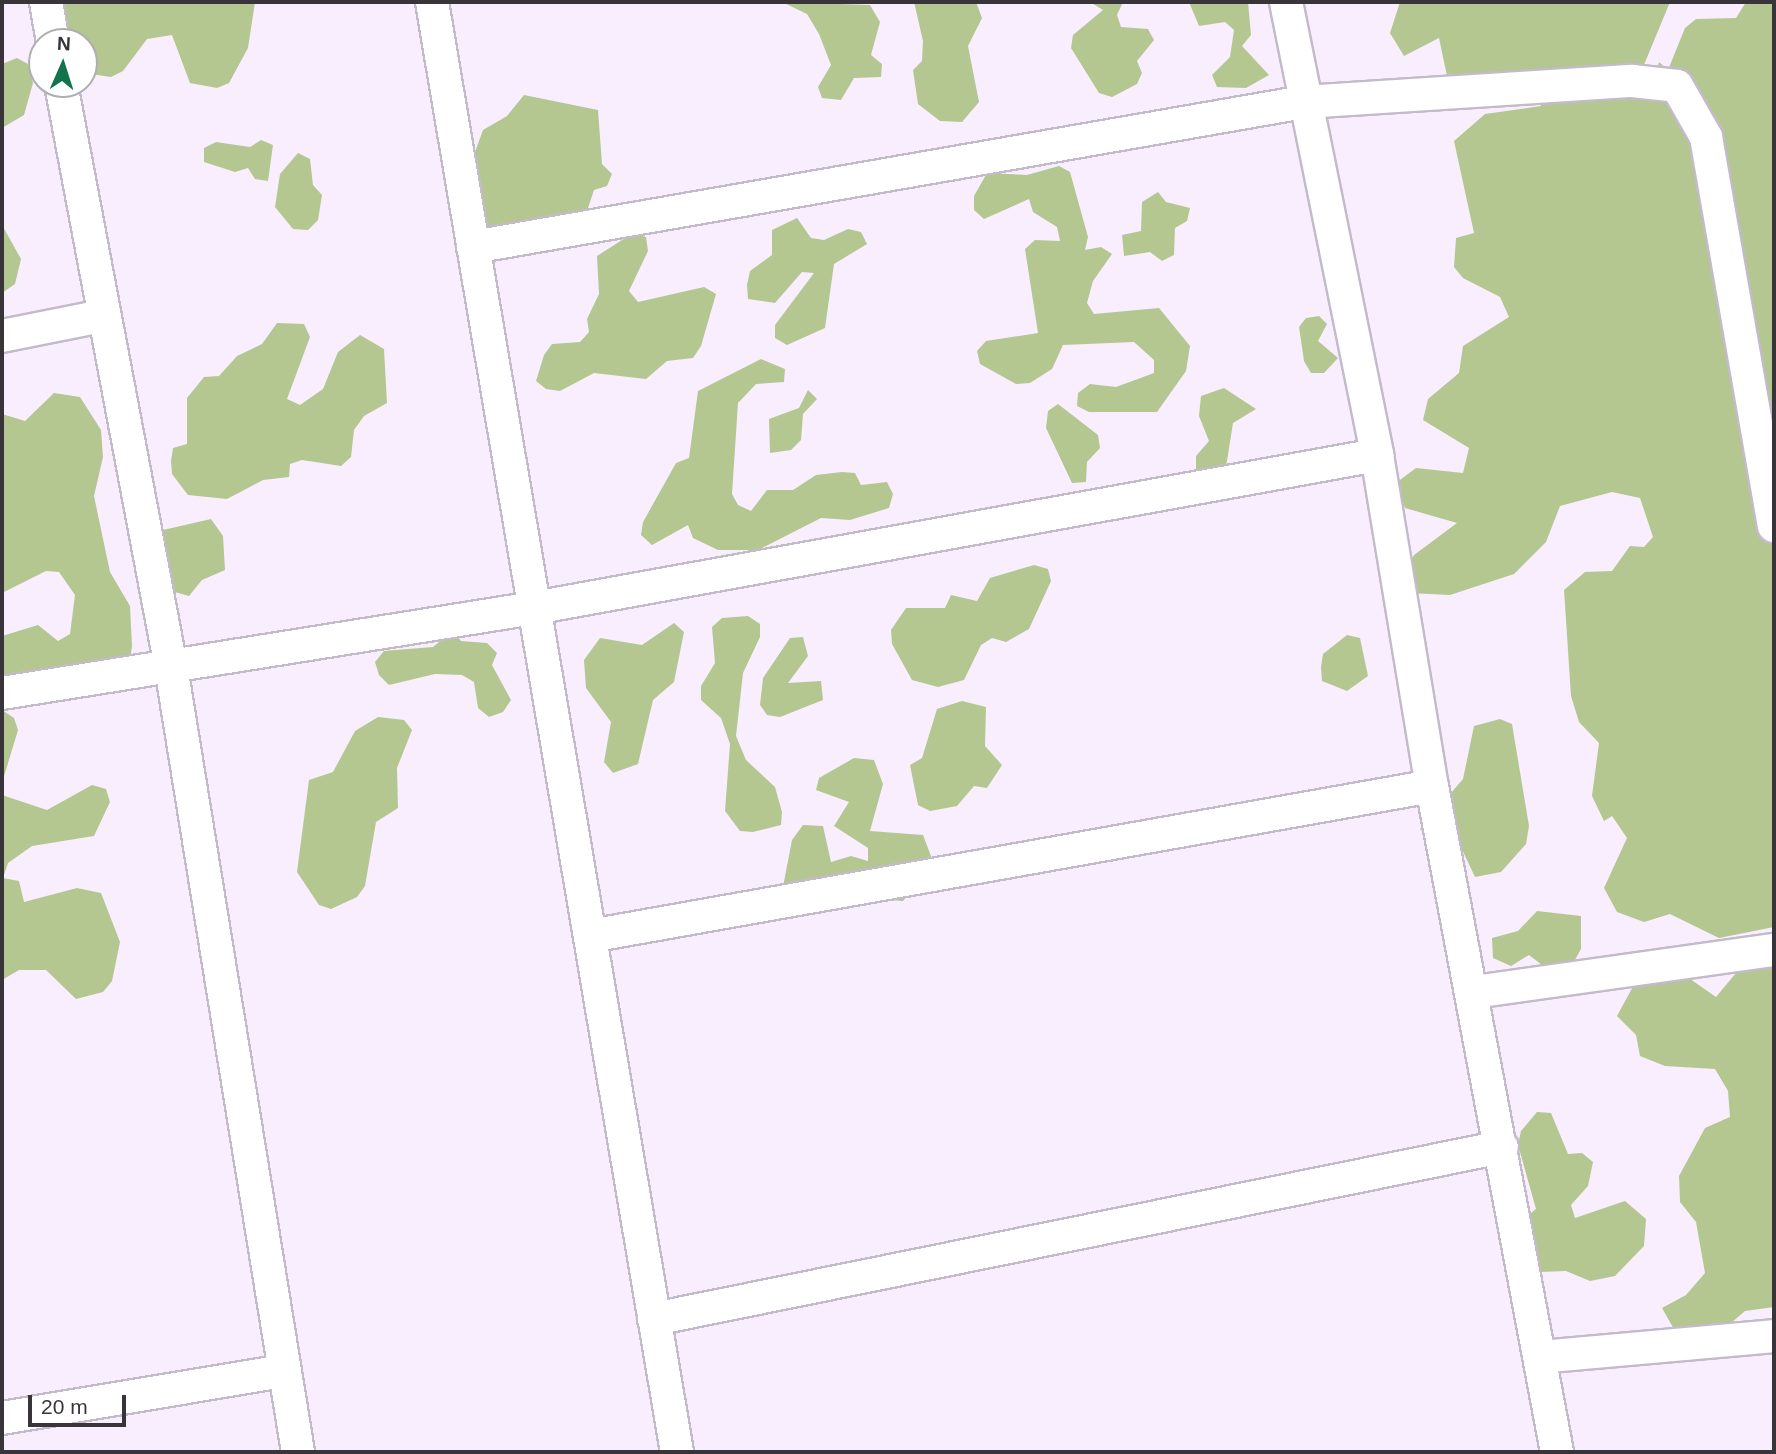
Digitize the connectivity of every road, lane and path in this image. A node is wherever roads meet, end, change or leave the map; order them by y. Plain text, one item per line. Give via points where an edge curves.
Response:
1 (46, 2) edge
2 (432, 2) edge
3 (1286, 2) edge
4 (51, 28) edge
5 (63, 98) edge
6 (1304, 102) junction
7 (473, 247) junction
8 (102, 316) junction
9 (2, 336) edge
10 (1377, 455) junction
11 (1774, 526) edge
12 (534, 608) junction
13 (171, 667) junction
14 (2, 693) edge
15 (1432, 786) junction
16 (590, 936) junction
17 (1774, 950) edge
18 (1474, 992) junction
19 (1502, 1147) junction
20 (654, 1319) junction
21 (1774, 1336) edge
22 (1540, 1357) junction
23 (284, 1371) junction
24 (2, 1419) edge
25 (299, 1452) edge
26 (677, 1452) edge
27 (1557, 1452) edge

1 - 4 street
2 - 7 street
3 - 6 street
5 - 8 street
6 - 7 street
6 - 10 street
6 - 11 street via 1632,81 1677,86 1687,94 1706,137
7 - 12 street
8 - 9 street
8 - 13 street
10 - 12 street
10 - 15 street
12 - 13 street
12 - 16 street
13 - 14 street
13 - 23 street
15 - 16 street
15 - 18 street
16 - 20 street
17 - 18 street
18 - 19 street
19 - 20 street
19 - 22 street
20 - 26 street
21 - 22 street
22 - 27 street
23 - 24 street
23 - 25 street

